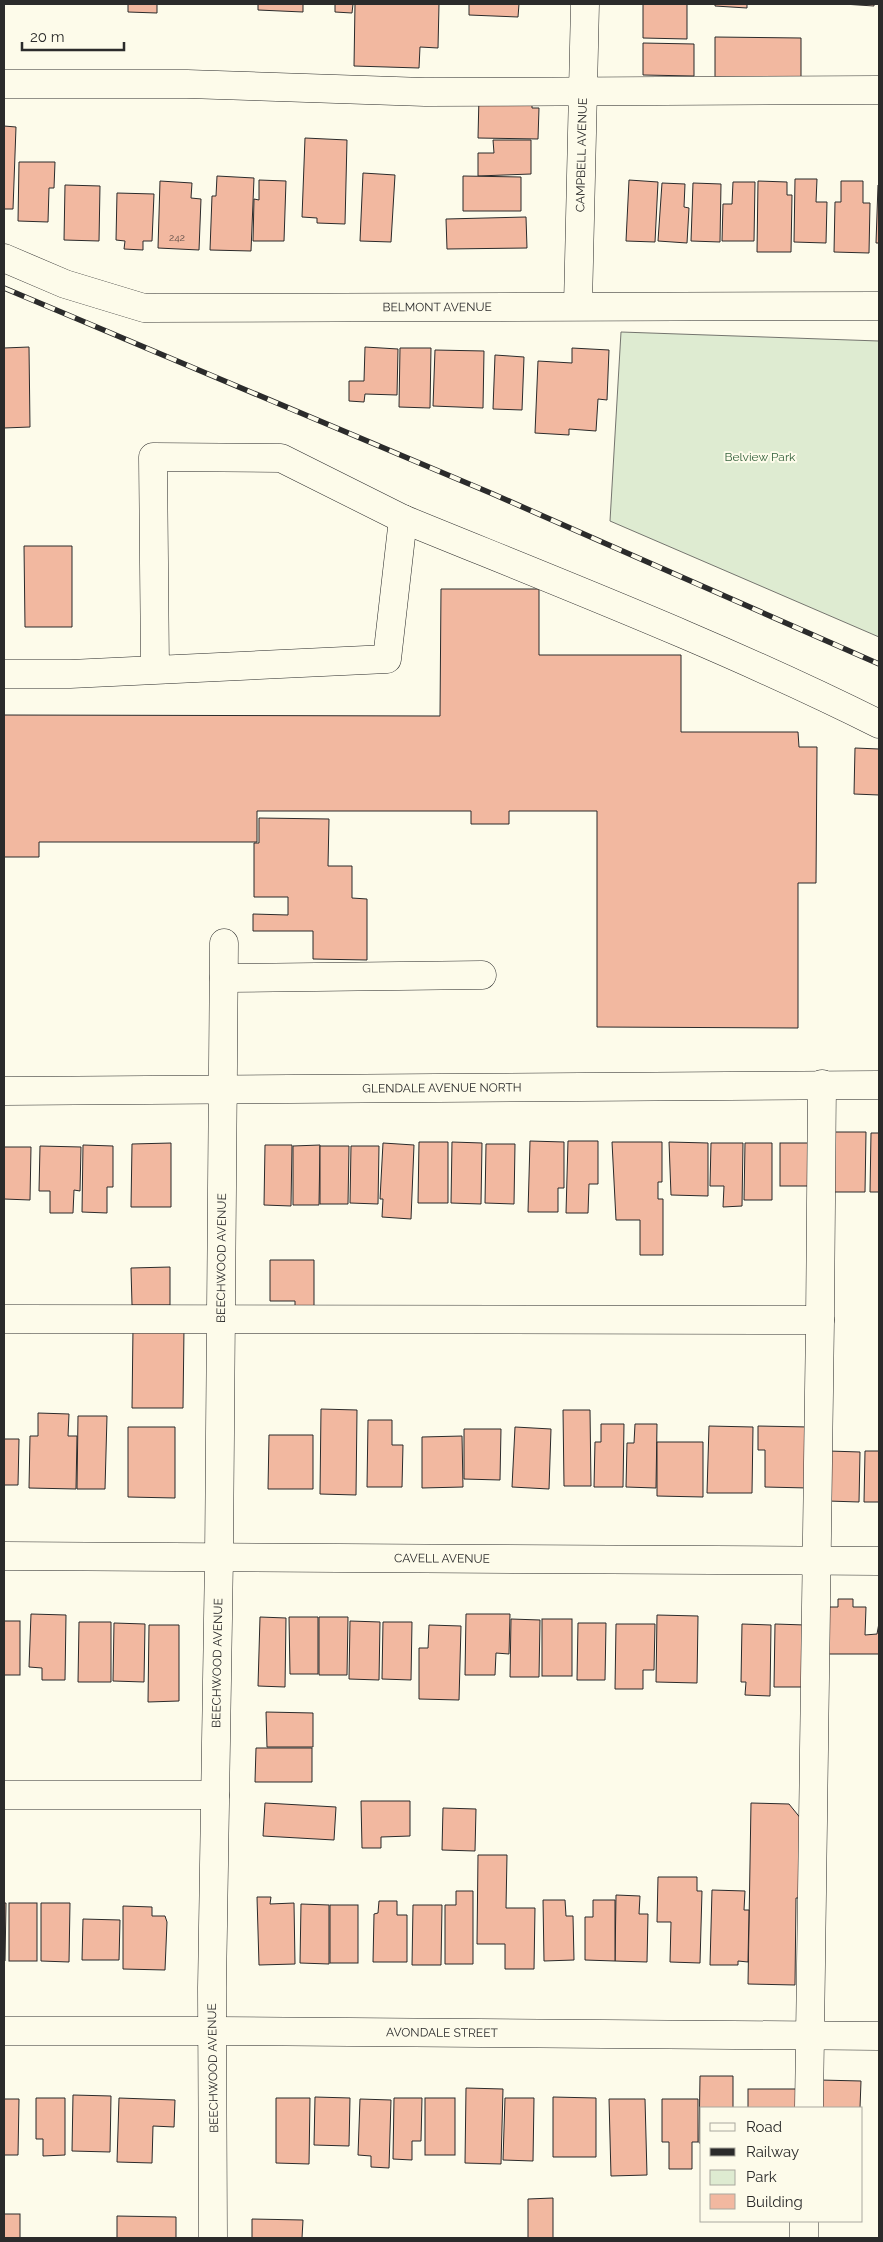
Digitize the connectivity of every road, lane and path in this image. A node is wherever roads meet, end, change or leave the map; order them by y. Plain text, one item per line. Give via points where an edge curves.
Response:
1 (585, 4) edge
2 (4, 84) edge
3 (879, 90) edge
4 (582, 92) junction
5 (4, 258) edge
6 (578, 305) junction
7 (879, 306) edge
8 (402, 519) junction
9 (155, 668) junction
10 (4, 674) edge
11 (879, 724) edge
12 (224, 943) dead end
13 (482, 975) dead end
14 (224, 978) junction
15 (822, 1084) junction
16 (879, 1085) edge
17 (224, 1088) junction
18 (4, 1091) edge
19 (4, 1319) edge
20 (820, 1320) junction
21 (220, 1321) junction
22 (4, 1556) edge
23 (219, 1557) junction
24 (879, 1561) edge
25 (816, 1562) junction
26 (4, 1795) edge
27 (215, 1796) junction
28 (212, 2030) junction
29 (4, 2032) edge
30 (811, 2035) junction
31 (879, 2036) edge
32 (809, 2107) edge
33 (804, 2222) edge
34 (213, 2238) edge
35 (804, 2238) edge

1 - 4 street, CAMPBELL AVENUE
2 - 4 street via 187,84 340,90
3 - 4 street
4 - 6 street, CAMPBELL AVENUE
5 - 6 street, BELMONT AVENUE via 65,284 144,308
6 - 7 street, BELMONT AVENUE
8 - 9 street via 387,659
8 - 9 street via 281,458 153,457
8 - 11 street via 814,691
9 - 10 street via 70,674
12 - 14 street, BEECHWOOD AVENUE
13 - 14 street
14 - 17 street, BEECHWOOD AVENUE
15 - 16 street, GLENDALE AVENUE NORTH
15 - 17 street, GLENDALE AVENUE NORTH
15 - 20 street
17 - 18 street, GLENDALE AVENUE NORTH
17 - 21 street, BEECHWOOD AVENUE
19 - 21 street
20 - 21 street
20 - 25 street
21 - 23 street, BEECHWOOD AVENUE
22 - 23 street, CAVELL AVENUE
23 - 25 street, CAVELL AVENUE
23 - 27 street, BEECHWOOD AVENUE
24 - 25 street, CAVELL AVENUE
25 - 30 street
26 - 27 street
27 - 28 street, BEECHWOOD AVENUE
28 - 29 street, AVONDALE STREET
28 - 30 street, AVONDALE STREET
28 - 34 street, BEECHWOOD AVENUE
30 - 31 street, AVONDALE STREET
30 - 32 street
33 - 35 street

